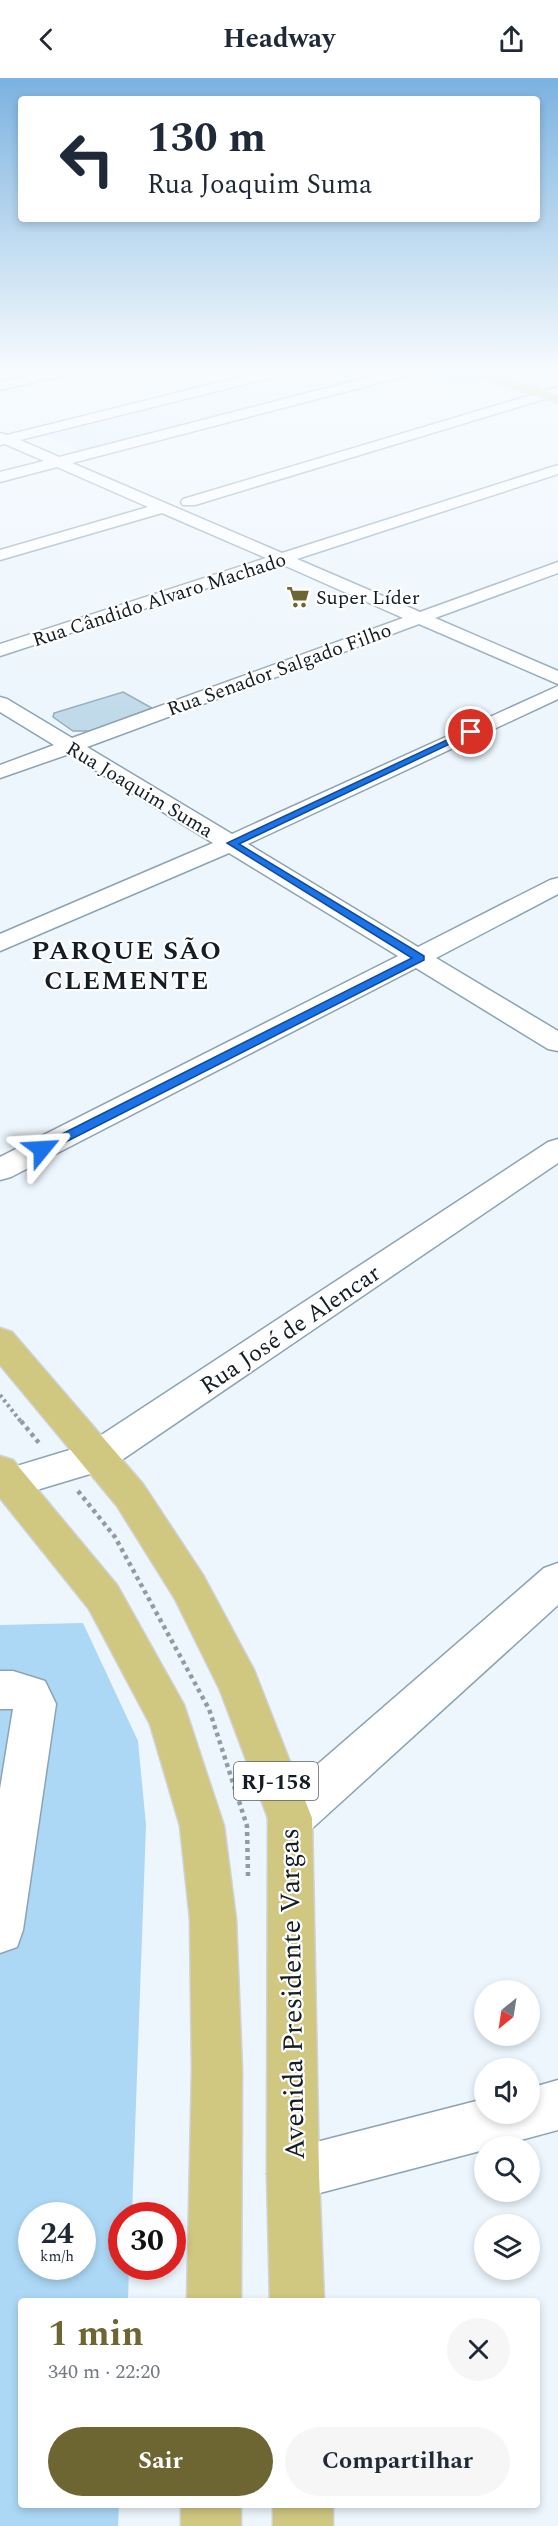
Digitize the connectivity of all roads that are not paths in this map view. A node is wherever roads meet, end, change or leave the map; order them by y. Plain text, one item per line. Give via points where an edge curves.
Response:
1 (108, 483) edge
2 (145, 483) edge
3 (253, 483) edge
4 (515, 483) edge
5 (189, 502) junction
6 (164, 507) junction
7 (232, 519) dead end
8 (285, 550) junction
9 (308, 551) junction
10 (0, 555) edge
11 (329, 560) dead end
12 (558, 567) edge
13 (421, 608) junction
14 (443, 609) junction
15 (464, 618) dead end
16 (0, 650) edge
17 (558, 678) edge
18 (558, 692) edge
19 (0, 703) edge
20 (69, 747) junction
21 (0, 772) edge
22 (232, 843) junction
23 (558, 885) edge
24 (0, 943) edge
25 (420, 958) junction
26 (558, 1042) edge
27 (558, 1149) edge
28 (0, 1170) edge
29 (0, 1341) edge
30 (97, 1457) junction
31 (5, 1477) edge
32 (558, 1580) edge
33 (0, 1690) edge
34 (290, 1818) junction
35 (0, 1929) edge
36 (558, 2105) edge
37 (540, 2110) edge
38 (486, 2124) edge
39 (293, 2174) junction
40 (214, 2298) edge
41 (297, 2298) edge
42 (211, 2508) edge
43 (303, 2508) edge
44 (211, 2526) edge
45 (303, 2526) edge

1 - 6 street
2 - 5 street
3 - 5 street
4 - 9 street, Rua Cândido Alvaro Machado
5 - 7 street
6 - 8 street
6 - 10 street
8 - 9 street, Rua Cândido Alvaro Machado
8 - 13 street
8 - 16 street, Rua Cândido Alvaro Machado
9 - 11 street
12 - 14 street, Rua Senador Salgado Filho
13 - 14 street, Rua Senador Salgado Filho
13 - 17 street
13 - 20 street, Rua Senador Salgado Filho
14 - 15 street
18 - 22 street
19 - 20 street, Rua Joaquim Suma
20 - 21 street, Rua Senador Salgado Filho
20 - 22 street, Rua Joaquim Suma
22 - 24 street
22 - 25 street, Rua Joaquim Suma
23 - 25 street
25 - 26 street, Rua Joaquim Suma
25 - 28 street
27 - 30 street, Rua José de Alencar
29 - 30 main road, Avenida Presidente Vargas / RJ-158
30 - 31 street, Rua José de Alencar
30 - 34 main road, Avenida Presidente Vargas / RJ-158 via 130,1495 189,1587 239,1684
31 - 40 main road via 103,1597 169,1719 202,1826 213,1919
32 - 34 street
33 - 35 street via 30,1695 35,1704
34 - 39 main road, Avenida Presidente Vargas / RJ-158
36 - 37 street
38 - 39 street
39 - 41 main road, Avenida Presidente Vargas / RJ-158
42 - 44 main road
43 - 45 main road

